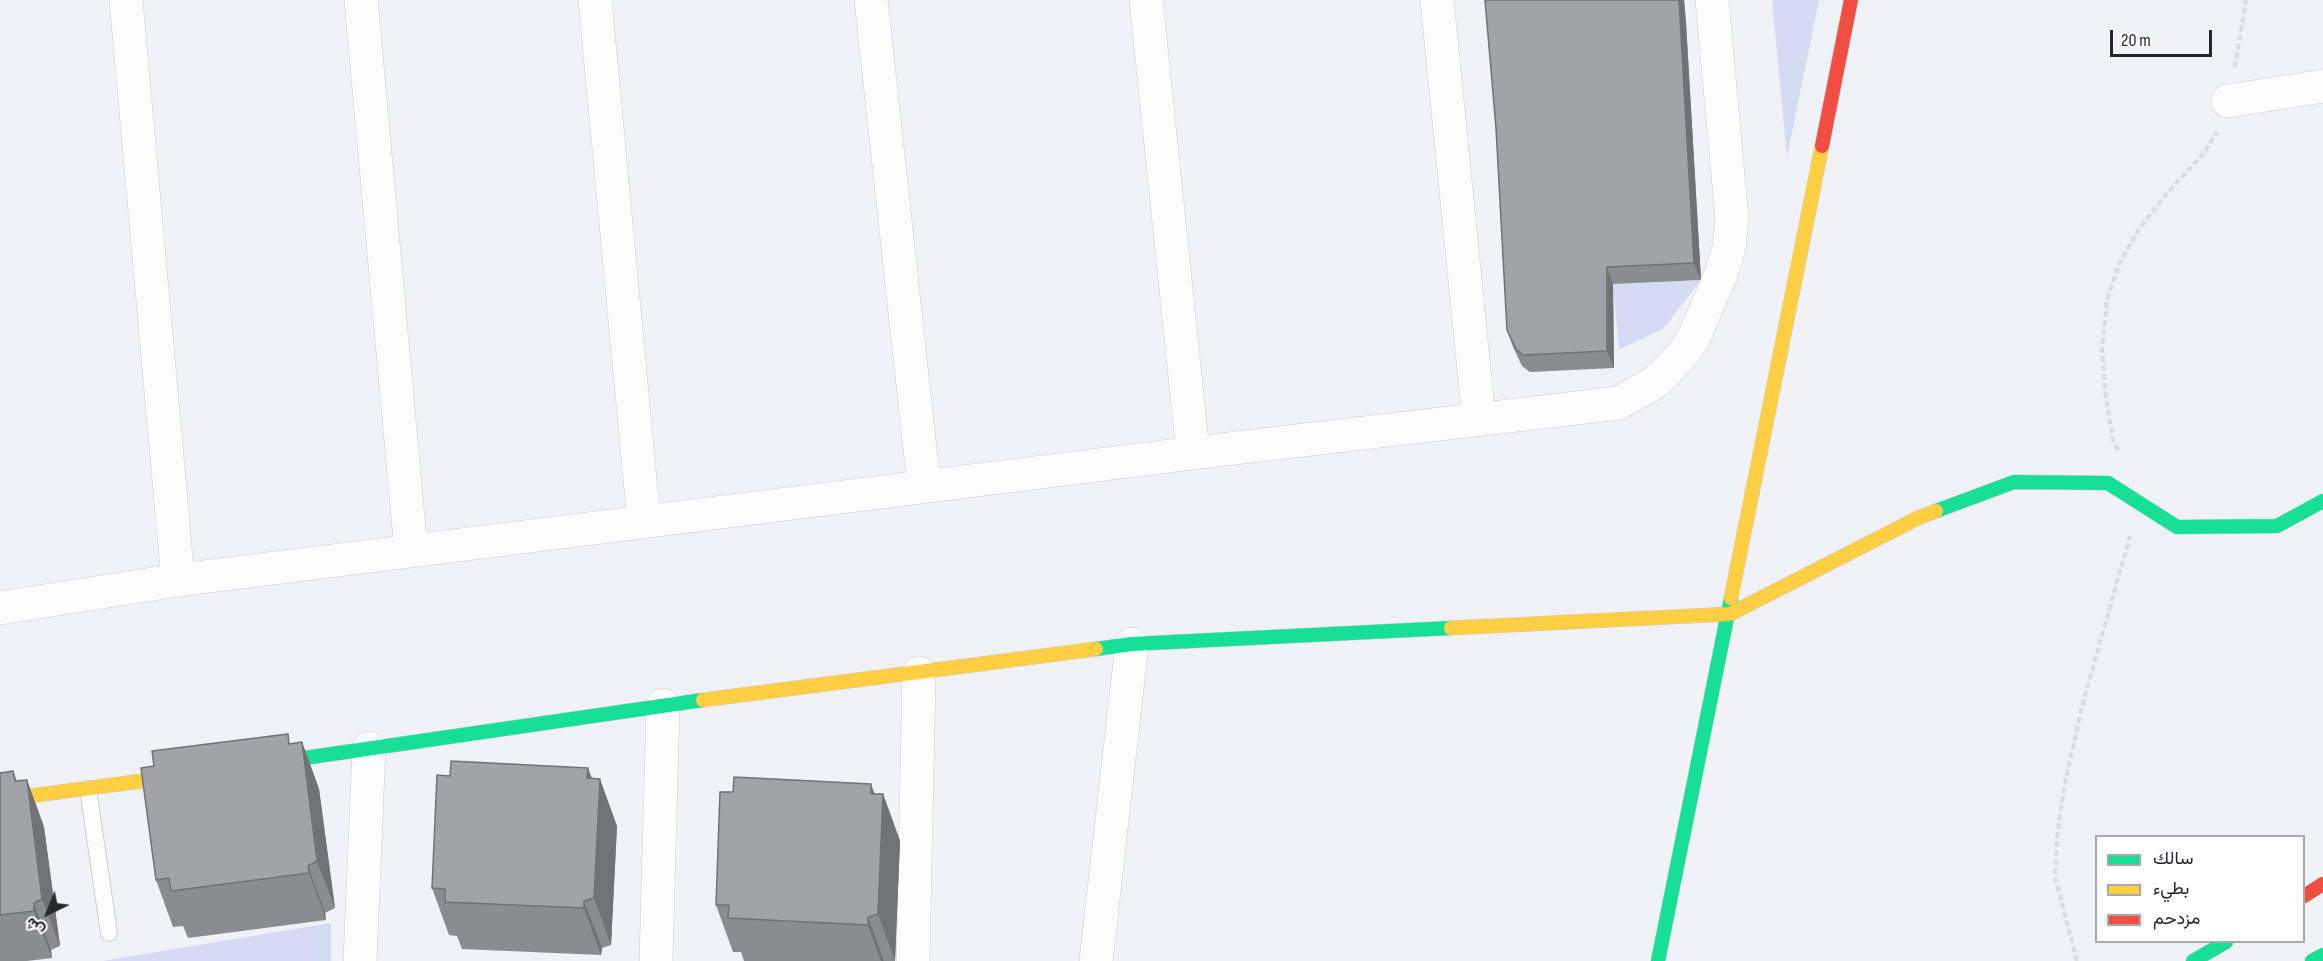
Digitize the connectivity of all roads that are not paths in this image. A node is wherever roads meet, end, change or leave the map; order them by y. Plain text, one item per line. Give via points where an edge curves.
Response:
1 (126, 0) edge
2 (361, 0) edge
3 (595, 0) edge
4 (871, 0) edge
5 (1146, 0) edge
6 (1437, 0) edge
7 (1712, 0) edge
8 (1851, 0) edge
9 (2323, 86) edge
10 (2228, 101) dead end
11 (1479, 419) junction
12 (1193, 453) junction
13 (924, 486) junction
14 (2323, 501) edge
15 (644, 522) junction
16 (411, 551) junction
17 (178, 580) junction
18 (0, 608) edge
19 (1730, 614) junction
20 (1132, 644) junction
21 (919, 673) junction
22 (663, 705) junction
23 (369, 748) junction
24 (252, 765) edge
25 (205, 772) edge
26 (88, 789) junction
27 (0, 800) edge
28 (2323, 884) edge
29 (2305, 895) edge
30 (109, 933) dead end
31 (2224, 943) edge
32 (2323, 955) edge
33 (360, 961) edge
34 (656, 961) edge
35 (913, 961) edge
36 (1096, 961) edge
37 (1658, 961) edge
38 (2193, 961) edge
39 (2312, 961) edge

1 - 17 street
2 - 16 street
3 - 15 street
4 - 13 street
5 - 12 street
6 - 11 street
7 - 11 street via 1732,219 1721,274 1694,337 1657,381 1618,403
8 - 19 street
9 - 10 street
11 - 12 street
12 - 13 street
13 - 15 street
14 - 19 street via 2277,526 2177,527 2108,483 2014,482 1918,518
15 - 16 street
16 - 17 street
17 - 18 street
19 - 20 street
19 - 37 street
20 - 21 street
20 - 36 street
21 - 22 street
21 - 35 street
22 - 23 street
22 - 34 street
23 - 24 street
23 - 33 street
25 - 26 street
26 - 27 street
26 - 30 lane
28 - 29 street
31 - 38 street
32 - 39 street

